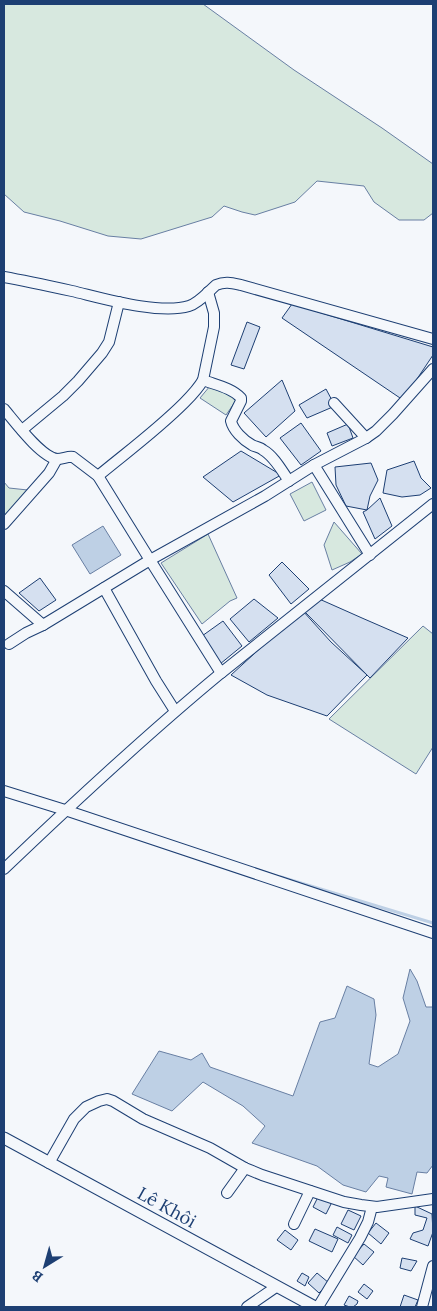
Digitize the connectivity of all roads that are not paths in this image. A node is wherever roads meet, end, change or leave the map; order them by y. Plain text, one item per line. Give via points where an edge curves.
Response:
1 (4, 277) edge
2 (208, 292) junction
3 (118, 302) junction
4 (433, 340) edge
5 (433, 369) edge
6 (203, 380) junction
7 (334, 403) dead end
8 (4, 410) edge
9 (22, 430) junction
10 (366, 438) junction
11 (58, 459) junction
12 (314, 465) junction
13 (98, 476) junction
14 (289, 481) junction
15 (433, 504) edge
16 (4, 524) edge
17 (370, 555) junction
18 (150, 560) junction
19 (104, 588) junction
20 (4, 591) edge
21 (43, 625) junction
22 (9, 644) dead end
23 (221, 673) junction
24 (175, 711) junction
25 (4, 791) edge
26 (65, 810) junction
27 (4, 869) edge
28 (433, 934) edge
29 (4, 1138) edge
30 (49, 1163) junction
31 (245, 1168) junction
32 (310, 1190) junction
33 (226, 1193) dead end
34 (433, 1199) edge
35 (372, 1207) junction
36 (294, 1224) dead end
37 (433, 1266) edge
38 (276, 1287) junction
39 (247, 1307) edge
40 (317, 1307) edge
41 (422, 1307) edge

1 - 3 street
2 - 3 street via 194,304 182,308
2 - 4 street via 228,282
2 - 6 street via 214,327
3 - 9 street via 109,342 102,353 63,396
5 - 10 street via 393,414
6 - 13 street via 198,389 153,432
6 - 14 street via 241,398 231,420 232,425 249,443 272,458
7 - 10 street
8 - 9 street
9 - 11 street via 45,453
10 - 12 street
11 - 13 street via 73,457
11 - 16 street
12 - 14 street
12 - 17 street
13 - 18 street
14 - 18 street
15 - 17 street
17 - 23 street
18 - 19 street
18 - 23 street
19 - 21 street
19 - 24 street
20 - 21 street
21 - 22 street
23 - 24 street
24 - 26 street
25 - 26 street
26 - 27 street
26 - 28 street
29 - 30 street, Lê Khôi
30 - 31 street via 79,1113 98,1101 108,1099
30 - 38 street, Lê Khôi
31 - 32 street
31 - 33 street
32 - 35 street via 344,1202
32 - 36 street
34 - 35 street
35 - 40 street via 360,1238
37 - 41 street
38 - 39 street
38 - 40 street, Lê Khôi

